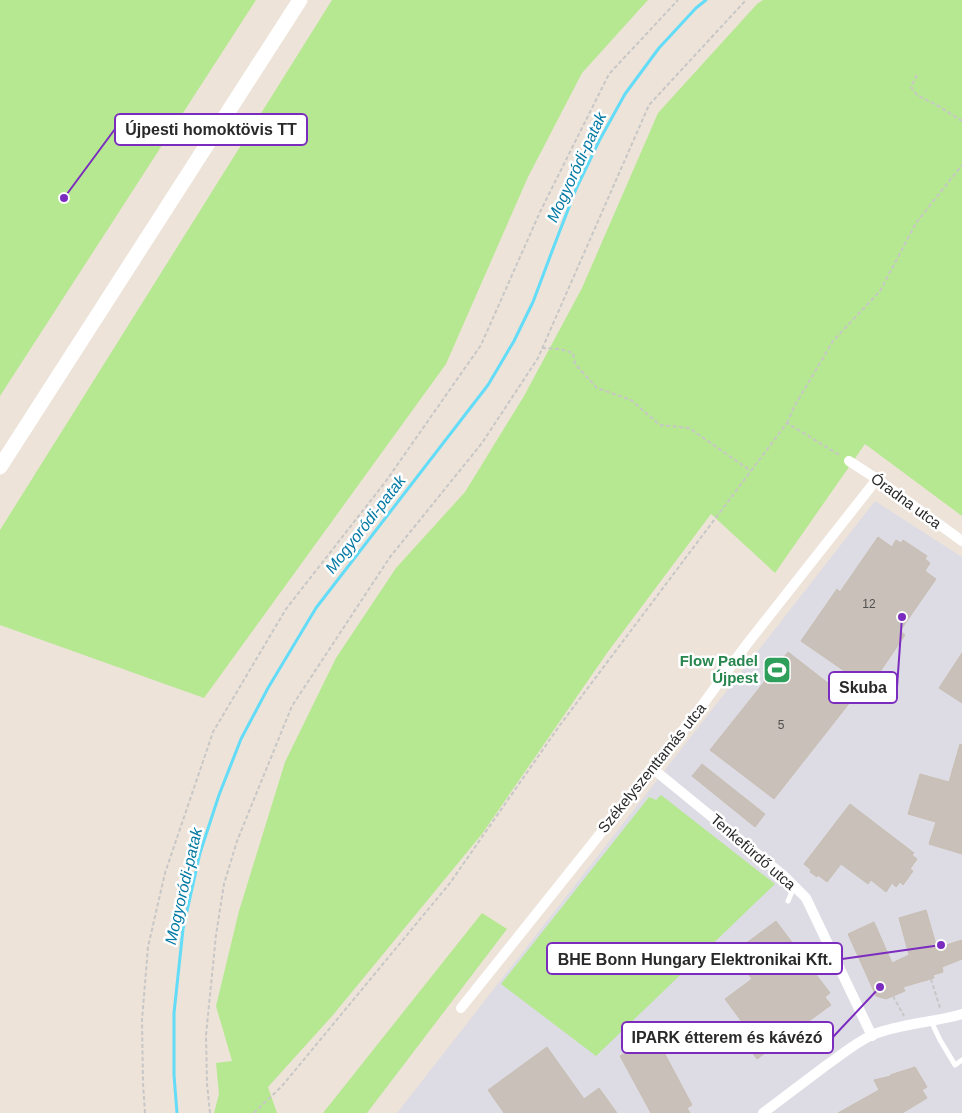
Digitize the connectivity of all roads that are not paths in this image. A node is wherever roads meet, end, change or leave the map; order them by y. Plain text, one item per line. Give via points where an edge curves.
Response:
1 (300, 0) edge
2 (849, 461) road end
3 (0, 467) edge
4 (877, 479) junction
5 (962, 541) edge
6 (652, 768) junction
7 (794, 886) junction
8 (788, 901) dead end
9 (461, 1008) dead end
10 (962, 1014) edge
11 (931, 1021) junction
12 (872, 1036) junction
13 (962, 1060) edge
14 (763, 1113) edge

1 - 3 main road
2 - 4 street, Óradna utca
4 - 5 street, Óradna utca
4 - 6 street, Székelyszenttamás utca
6 - 7 street, Tenkefürdő utca
6 - 9 street, Székelyszenttamás utca
7 - 8 lane
7 - 12 street, Tenkefürdő utca via 806,898
10 - 11 street
11 - 12 street via 908,1024
11 - 13 lane via 954,1065
12 - 14 street via 847,1050

